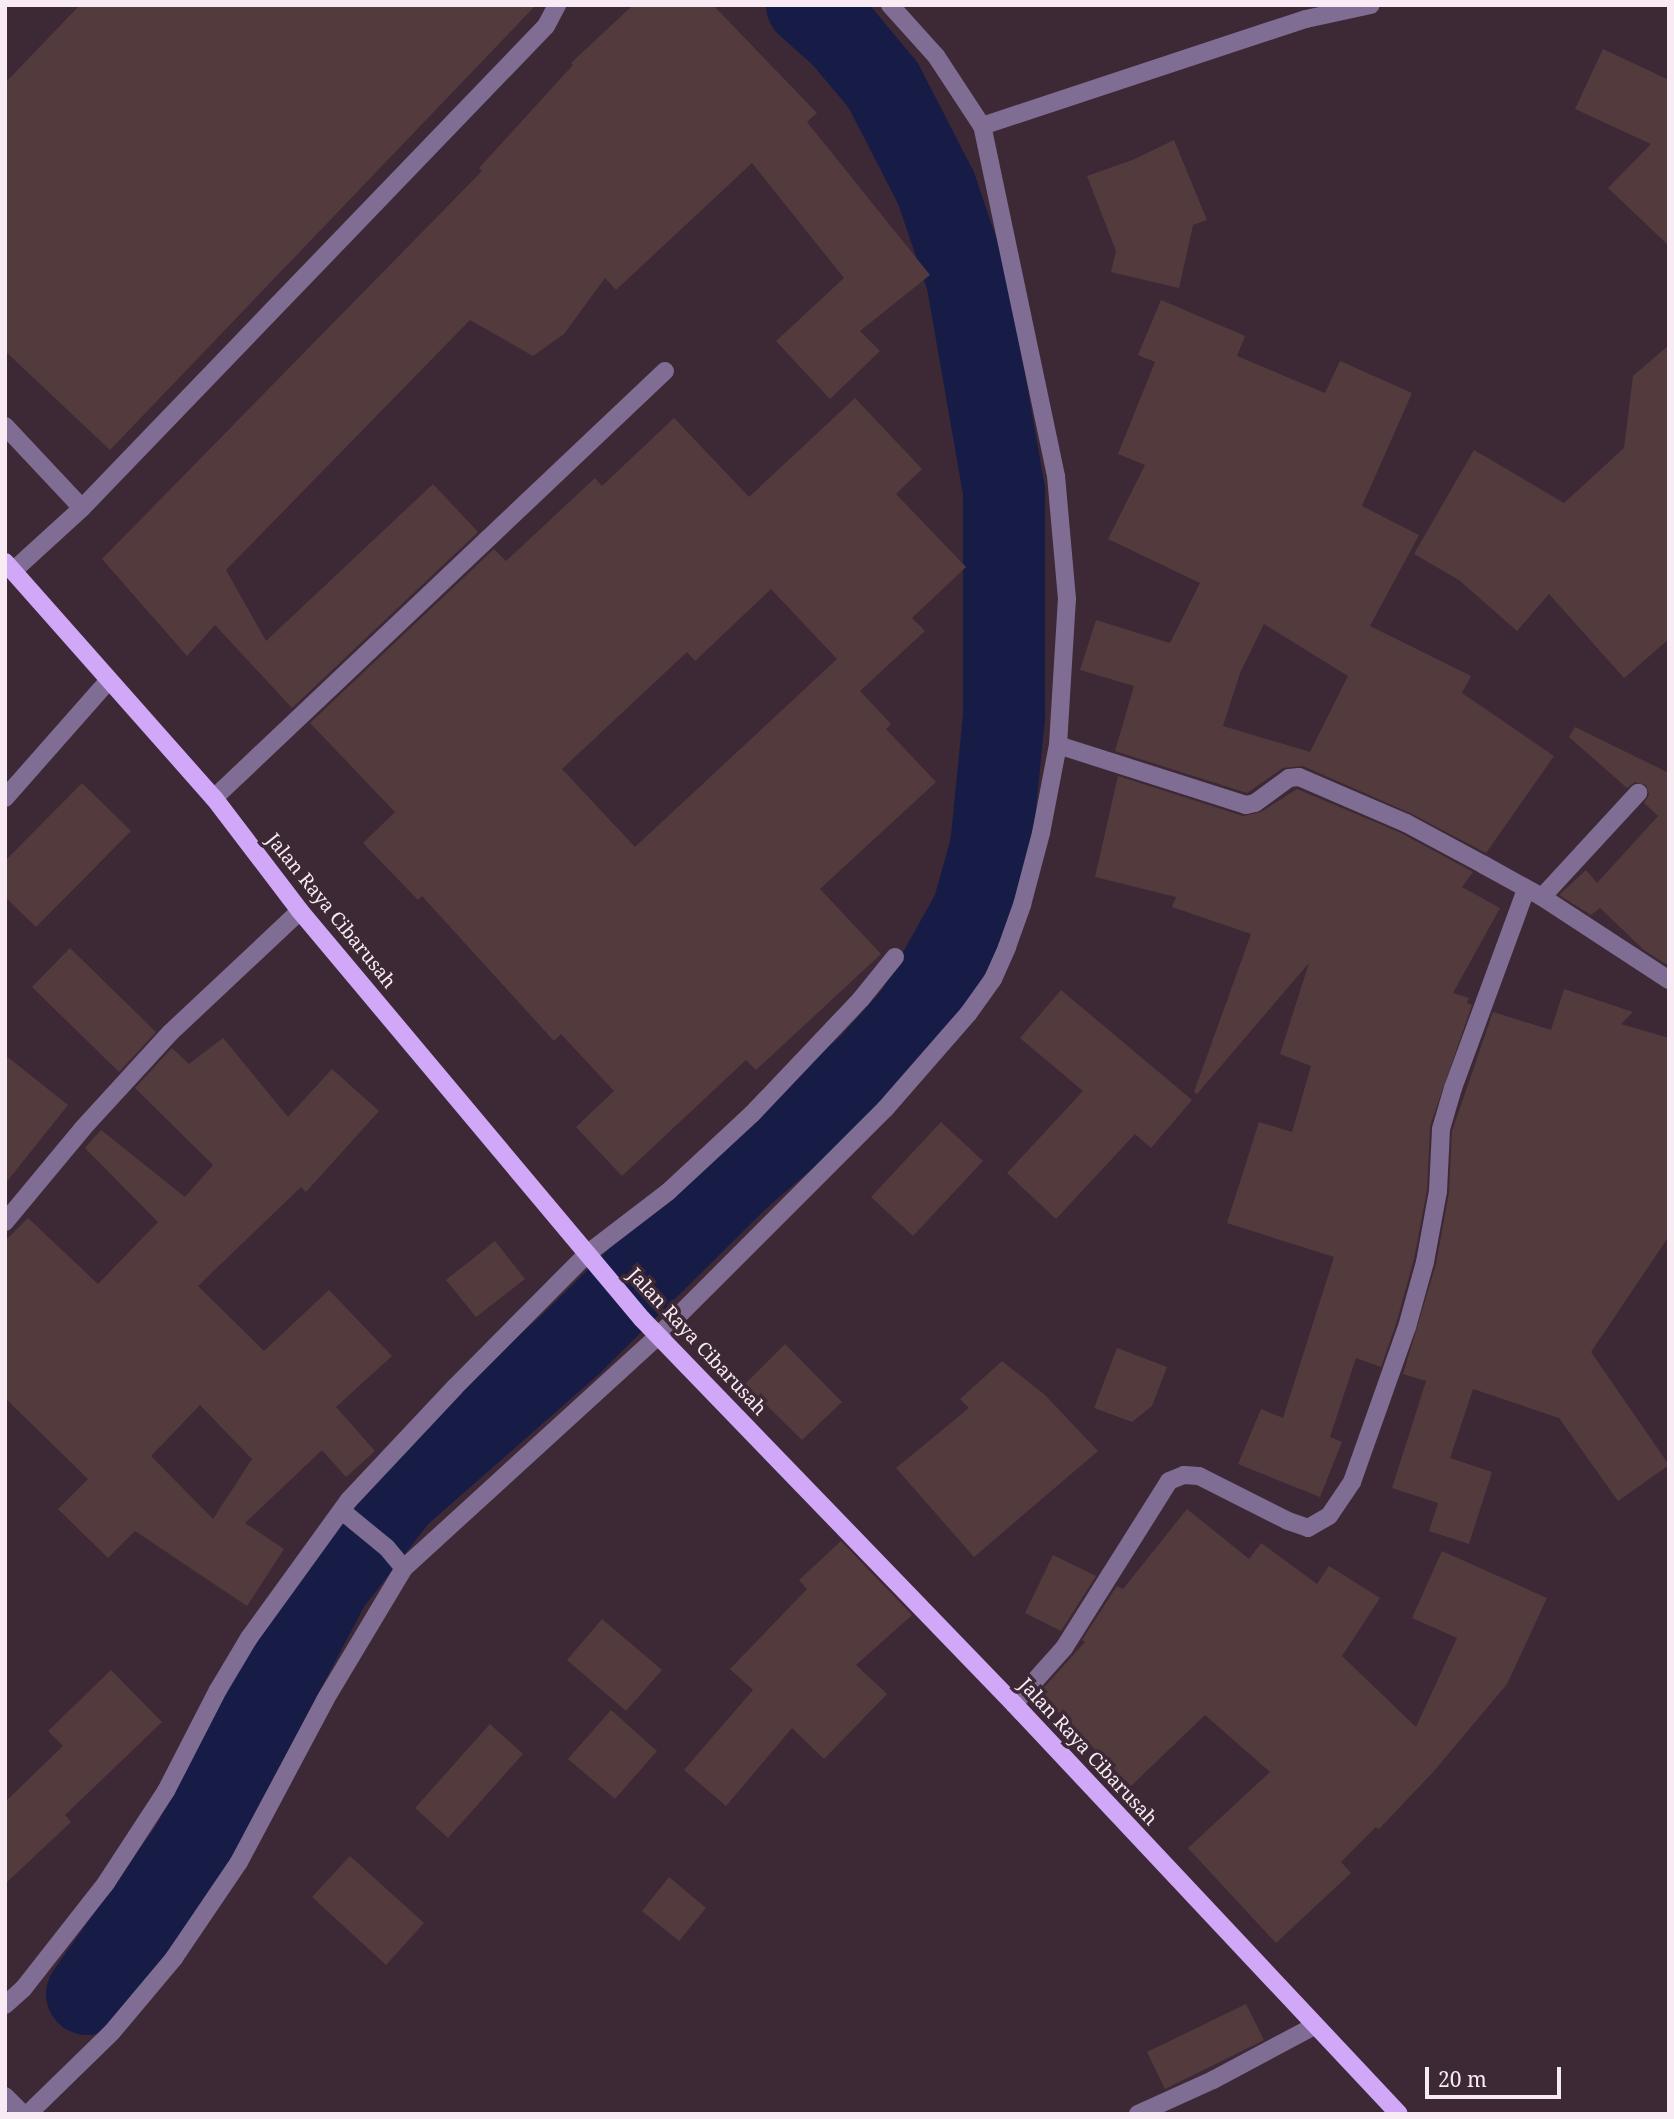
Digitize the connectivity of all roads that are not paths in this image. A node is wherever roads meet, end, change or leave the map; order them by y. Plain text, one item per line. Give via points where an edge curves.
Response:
1 (557, 5) edge
2 (890, 5) edge
3 (1371, 5) edge
4 (982, 126) junction
5 (665, 370) dead end
6 (5, 426) edge
7 (82, 508) junction
8 (9, 567) edge
9 (109, 680) junction
10 (1058, 745) junction
11 (1638, 793) dead end
12 (5, 798) edge
13 (214, 798) junction
14 (1534, 893) junction
15 (300, 911) junction
16 (895, 957) dead end
17 (1669, 980) edge
18 (5, 1222) edge
19 (592, 1261) junction
20 (659, 1335) junction
21 (346, 1513) junction
22 (404, 1568) junction
23 (1014, 1704) junction
24 (5, 2005) edge
25 (1314, 2026) junction
26 (5, 2096) edge
27 (25, 2114) edge
28 (1138, 2114) edge
29 (1399, 2114) edge

1 - 7 street via 546,26
2 - 4 street via 936,56
3 - 4 street via 1306,19
4 - 10 street via 1056,476 1067,599
5 - 13 street
6 - 7 street
7 - 8 street
8 - 9 main road, Jalan Raya Cibarusah
9 - 12 street
9 - 13 main road, Jalan Raya Cibarusah
10 - 14 street via 1246,805 1297,777 1406,822
10 - 20 street via 1022,905 993,979 885,1109
11 - 14 street
13 - 15 main road, Jalan Raya Cibarusah
14 - 17 street
14 - 23 street via 1453,1088 1441,1129 1438,1191 1425,1262 1407,1328 1352,1482 1329,1516 1308,1528 1199,1476 1169,1481 1064,1648
15 - 18 street via 170,1033
15 - 19 main road, Jalan Raya Cibarusah
16 - 19 street via 861,999 713,1152
19 - 20 main road, Jalan Raya Cibarusah
19 - 21 street via 455,1387
20 - 22 street
20 - 23 main road, Jalan Raya Cibarusah
21 - 22 street
21 - 24 street via 249,1638 166,1791 106,1883 23,1989
22 - 27 street via 325,1699 239,1863 174,1958 112,2032
23 - 25 main road, Jalan Raya Cibarusah
25 - 28 street
25 - 29 main road, Jalan Raya Cibarusah
26 - 27 street

